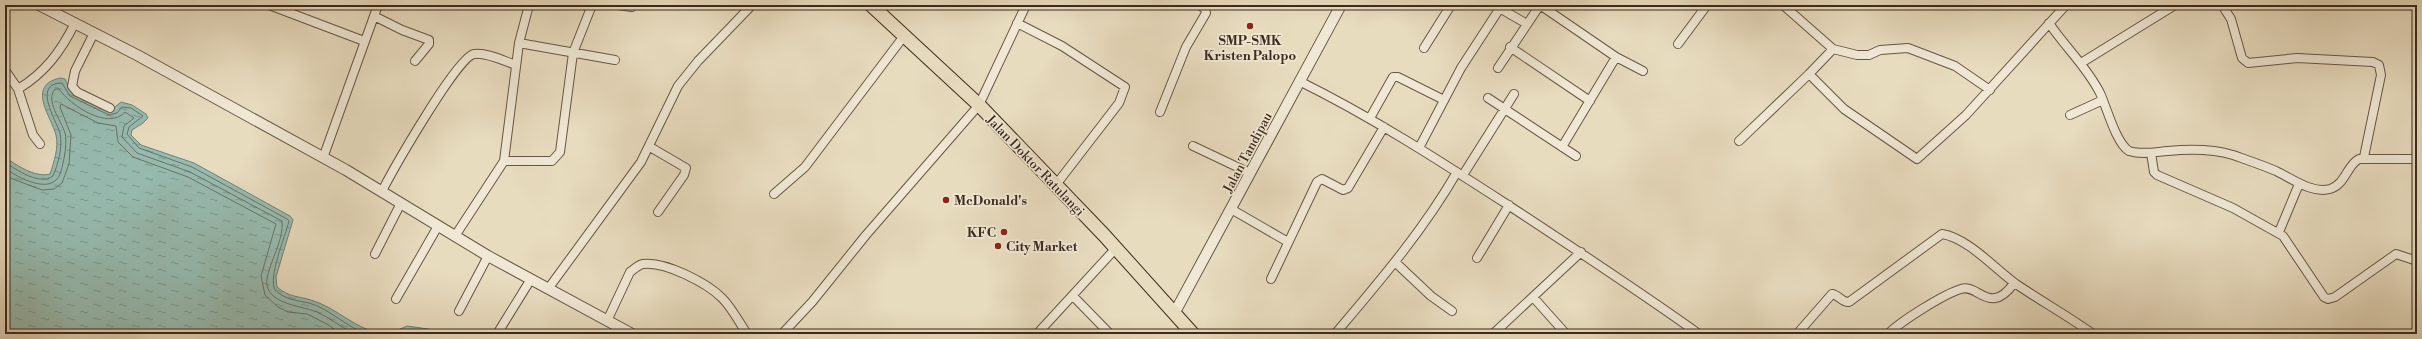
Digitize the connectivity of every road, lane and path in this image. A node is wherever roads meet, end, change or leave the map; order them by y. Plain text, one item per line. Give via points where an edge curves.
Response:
1 (39, 5) edge
2 (269, 5) edge
3 (378, 5) edge
4 (529, 5) edge
5 (592, 5) edge
6 (618, 5) edge
7 (752, 5) edge
8 (871, 5) edge
9 (1026, 5) edge
10 (1200, 5) edge
11 (1341, 5) edge
12 (1451, 5) edge
13 (1540, 5) edge
14 (1707, 5) edge
15 (1783, 5) edge
16 (2066, 5) edge
17 (2176, 5) edge
18 (2222, 5) edge
19 (632, 7) dead end
20 (1498, 7) edge
21 (287, 8) edge
22 (374, 16) junction
23 (75, 23) junction
24 (1017, 23) junction
25 (2049, 23) junction
26 (1527, 24) junction
27 (94, 33) junction
28 (904, 36) junction
29 (364, 41) junction
30 (519, 43) junction
31 (1678, 44) dead end
32 (1510, 47) junction
33 (1424, 48) dead end
34 (1833, 49) junction
35 (572, 53) junction
36 (1616, 57) junction
37 (615, 60) dead end
38 (415, 61) dead end
39 (2081, 63) junction
40 (516, 65) junction
41 (1498, 68) dead end
42 (5, 70) edge
43 (1643, 71) dead end
44 (1809, 74) junction
45 (1299, 81) junction
46 (18, 89) junction
47 (1990, 90) junction
48 (1514, 94) dead end
49 (1488, 98) dead end
50 (1444, 100) junction
51 (2103, 100) junction
52 (1590, 101) junction
53 (978, 105) junction
54 (110, 108) dead end
55 (1505, 110) junction
56 (1160, 112) dead end
57 (2070, 115) dead end
58 (1370, 118) junction
59 (1384, 127) junction
60 (1738, 141) dead end
61 (40, 144) dead end
62 (1193, 146) dead end
63 (650, 147) junction
64 (1562, 147) junction
65 (1419, 148) junction
66 (2151, 153) junction
67 (1576, 156) dead end
68 (2364, 157) junction
69 (323, 158) junction
70 (2417, 159) edge
71 (504, 161) junction
72 (1250, 173) junction
73 (1460, 174) junction
74 (2299, 184) junction
75 (1055, 186) junction
76 (382, 191) junction
77 (774, 194) dead end
78 (401, 202) junction
79 (1509, 205) junction
80 (1231, 209) junction
81 (658, 212) dead end
82 (438, 226) junction
83 (2279, 232) junction
84 (455, 236) junction
85 (1288, 242) junction
86 (1116, 248) junction
87 (1581, 252) junction
88 (375, 254) dead end
89 (488, 256) junction
90 (1477, 258) dead end
91 (2417, 261) edge
92 (1395, 262) junction
93 (1271, 278) dead end
94 (531, 279) junction
95 (2014, 282) junction
96 (548, 289) junction
97 (1073, 296) junction
98 (1533, 297) junction
99 (396, 299) dead end
100 (459, 311) dead end
101 (1452, 311) dead end
102 (1175, 312) junction
103 (607, 321) junction
104 (497, 334) edge
105 (632, 334) edge
106 (747, 334) edge
107 (782, 334) edge
108 (1037, 334) edge
109 (1110, 334) edge
110 (1193, 334) edge
111 (1335, 334) edge
112 (1493, 334) edge
113 (1566, 334) edge
114 (1699, 334) edge
115 (1797, 334) edge
116 (1888, 334) edge
117 (2093, 334) edge

1 - 23 street
2 - 21 street
3 - 22 street
4 - 30 street
5 - 35 street
6 - 19 street
7 - 63 street via 698,61 678,86
8 - 28 highway, Jalan Doktor Ratulangi
9 - 24 street
10 - 56 street via 1206,13 1186,47
11 - 45 street, Jalan Tandipau
12 - 33 street
13 - 26 street
13 - 36 street
14 - 31 street
15 - 34 street
16 - 25 street
17 - 39 street
18 - 68 street via 2231,19 2242,58 2248,63 2297,58 2373,62 2379,65 2381,75
20 - 26 street
20 - 50 street
21 - 29 street
22 - 29 street
22 - 38 street via 429,40 429,44
23 - 27 street
23 - 46 street via 50,64
24 - 53 street
24 - 75 street via 1062,46 1125,87 1119,103
25 - 39 street via 2063,44
25 - 47 street
26 - 32 street
27 - 54 street via 75,71 72,86 77,92
27 - 69 street
28 - 53 highway, Jalan Doktor Ratulangi
28 - 77 street via 805,167
29 - 69 street
30 - 35 street
30 - 40 street
32 - 41 street
32 - 52 street
34 - 44 street
34 - 47 street via 1869,55 1880,50 1908,48 1956,66
35 - 37 street
35 - 71 street via 560,152 552,161
36 - 43 street
36 - 52 street
39 - 51 street
40 - 71 street
40 - 76 street via 482,54 467,57 446,86
42 - 46 street
44 - 47 street via 1844,109 1917,159 1966,116
44 - 60 street
45 - 58 street
45 - 72 street, Jalan Tandipau
46 - 61 street via 33,135
48 - 55 street
49 - 55 street
50 - 58 street via 1398,77 1393,77
50 - 65 street
51 - 57 street
51 - 66 street via 2124,148 2133,152
52 - 64 street
53 - 75 highway, Jalan Doktor Ratulangi
53 - 107 street
55 - 64 street
55 - 73 street
58 - 59 street
59 - 65 street
59 - 85 street via 1346,189 1338,188 1322,179 1317,182
62 - 72 street
63 - 81 street via 686,168 684,175
63 - 96 street via 631,179
64 - 67 street
65 - 73 street
66 - 74 street via 2192,151 2230,154 2276,171
66 - 83 street via 2154,172 2157,175 2233,208
68 - 70 street
68 - 74 street via 2354,161 2339,183 2331,189
69 - 76 street
71 - 84 street
72 - 80 street, Jalan Tandipau
73 - 79 street
73 - 92 street
74 - 83 street
75 - 86 highway, Jalan Doktor Ratulangi
76 - 78 street
78 - 82 street
78 - 88 street
79 - 87 street
79 - 90 street
80 - 85 street
80 - 102 street, Jalan Tandipau
82 - 84 street
82 - 99 street
83 - 91 street via 2324,297 2328,299 2335,298 2396,254
84 - 89 street
85 - 93 street
86 - 97 street
86 - 102 highway, Jalan Doktor Ratulangi
87 - 98 street
87 - 114 street
89 - 94 street
89 - 100 street
92 - 101 street via 1431,296
92 - 111 street
94 - 96 street
94 - 104 street
95 - 115 street via 1956,239 1942,234 1849,302 1844,302 1832,294
95 - 116 street via 2008,290 1991,299 1983,297 1971,288 1961,289 1922,310
95 - 117 street
96 - 103 street
97 - 108 street
97 - 109 street
98 - 112 street
98 - 113 street
102 - 110 highway, Jalan Doktor Ratulangi
103 - 105 street
103 - 106 street via 630,272 644,264 674,271 713,289 724,299

